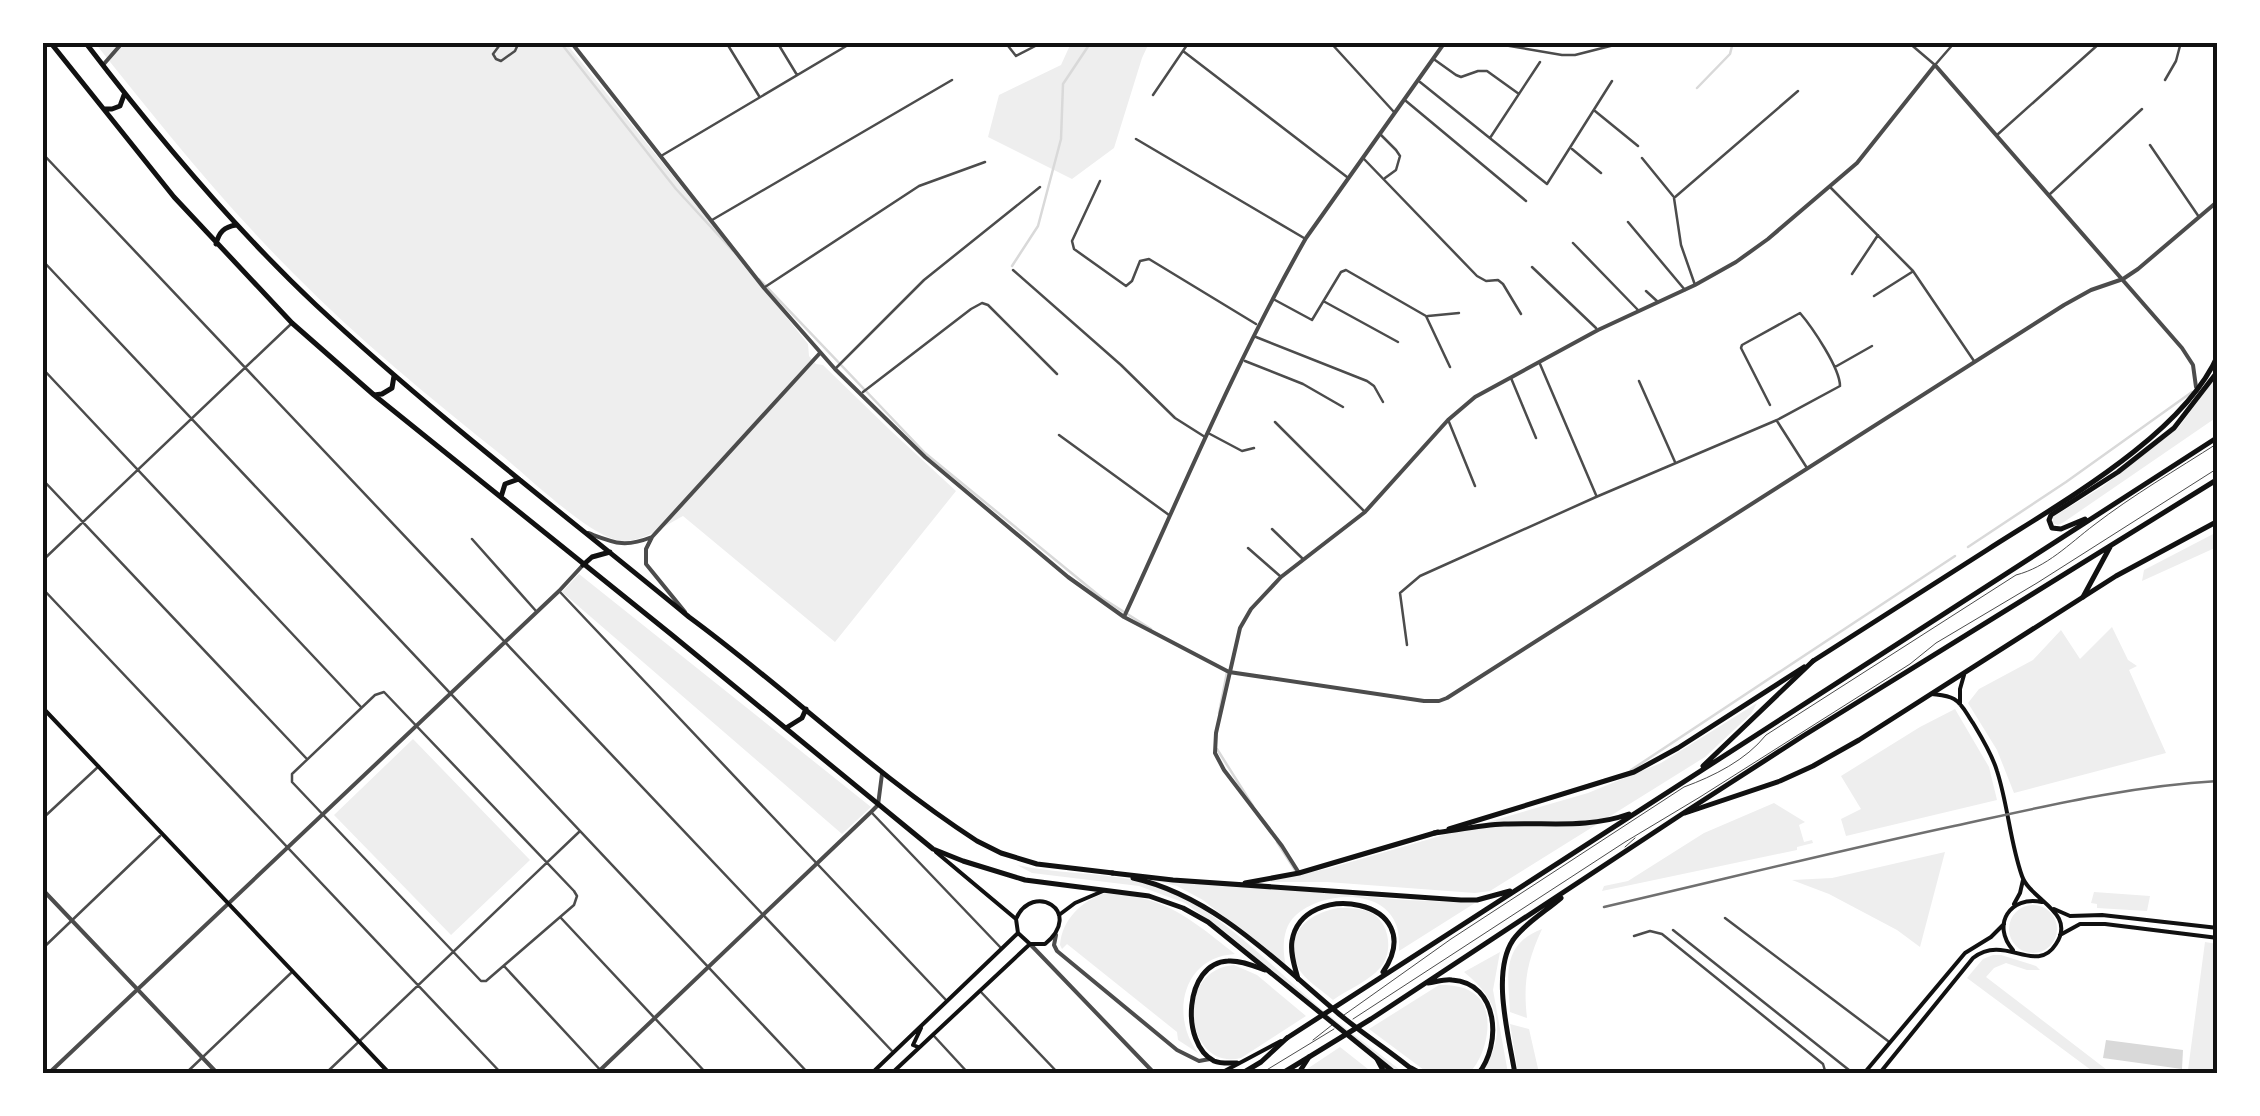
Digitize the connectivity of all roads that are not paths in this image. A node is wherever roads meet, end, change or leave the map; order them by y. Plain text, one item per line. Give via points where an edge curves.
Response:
1 (85, 42) edge
2 (123, 42) edge
3 (502, 42) edge
4 (520, 42) edge
5 (571, 42) edge
6 (726, 42) edge
7 (776, 42) edge
8 (853, 42) edge
9 (1005, 42) edge
10 (1043, 42) edge
11 (1189, 42) edge
12 (1330, 42) edge
13 (1445, 42) edge
14 (1486, 42) edge
15 (1626, 42) edge
16 (1908, 42) edge
17 (1955, 42) edge
18 (2101, 42) edge
19 (2181, 42) edge
20 (47, 43) edge
21 (1605, 45) edge
22 (1183, 51) junction
23 (1434, 59) junction
24 (1540, 62) dead end
25 (103, 65) junction
26 (1935, 65) junction
27 (798, 75) junction
28 (952, 80) dead end
29 (2166, 80) dead end
30 (1419, 81) junction
31 (1612, 81) dead end
32 (1798, 90) dead end
33 (124, 92) junction
34 (1519, 94) junction
35 (1153, 95) dead end
36 (760, 98) junction
37 (1405, 100) junction
38 (102, 108) junction
39 (2142, 109) dead end
40 (1594, 110) junction
41 (1395, 114) junction
42 (1380, 134) junction
43 (1996, 136) junction
44 (1136, 139) dead end
45 (1489, 139) junction
46 (2150, 145) dead end
47 (1638, 146) dead end
48 (1571, 148) junction
49 (42, 152) edge
50 (660, 157) junction
51 (1363, 158) junction
52 (1642, 158) dead end
53 (985, 162) dead end
54 (1601, 173) dead end
55 (1348, 178) junction
56 (1384, 179) junction
57 (1100, 182) dead end
58 (1040, 187) dead end
59 (1830, 188) junction
60 (2048, 195) junction
61 (1674, 198) junction
62 (1526, 201) dead end
63 (2218, 202) edge
64 (2200, 218) junction
65 (710, 221) junction
66 (1628, 222) dead end
67 (236, 225) junction
68 (1878, 235) junction
69 (1306, 238) junction
70 (1574, 242) dead end
71 (216, 244) junction
72 (42, 260) edge
73 (1532, 267) dead end
74 (1014, 270) dead end
75 (1913, 271) junction
76 (1852, 274) dead end
77 (2123, 279) junction
78 (1695, 285) junction
79 (764, 288) junction
80 (1686, 290) junction
81 (1646, 291) dead end
82 (1874, 296) dead end
83 (1272, 299) junction
84 (1324, 301) junction
85 (1659, 303) junction
86 (1640, 312) junction
87 (1459, 313) dead end
88 (1522, 314) dead end
89 (1426, 316) junction
90 (292, 323) junction
91 (1260, 326) junction
92 (1598, 330) junction
93 (1255, 336) junction
94 (1398, 342) dead end
95 (1872, 346) dead end
96 (820, 353) junction
97 (2218, 355) edge
98 (1244, 360) junction
99 (1539, 361) junction
100 (1974, 361) junction
101 (2193, 365) junction
102 (1450, 367) dead end
103 (1835, 367) junction
104 (42, 368) edge
105 (246, 368) junction
106 (835, 370) junction
107 (2209, 371) junction
108 (2218, 371) edge
109 (394, 374) junction
110 (1057, 374) dead end
111 (1510, 377) junction
112 (1638, 381) dead end
113 (2196, 390) junction
114 (374, 395) junction
115 (860, 395) junction
116 (1382, 402) dead end
117 (1770, 404) dead end
118 (1343, 406) dead end
119 (192, 419) junction
120 (1448, 420) junction
121 (1777, 420) junction
122 (1275, 422) dead end
123 (1059, 435) dead end
124 (1208, 435) junction
125 (1536, 438) dead end
126 (2218, 440) edge
127 (1254, 448) dead end
128 (1675, 463) junction
129 (1808, 468) junction
130 (2218, 468) edge
131 (137, 470) junction
132 (2218, 478) edge
133 (42, 479) edge
134 (522, 479) junction
135 (1474, 486) dead end
136 (1596, 496) junction
137 (502, 500) junction
138 (1365, 512) junction
139 (2102, 512) junction
140 (1170, 516) junction
141 (2218, 520) edge
142 (83, 522) junction
143 (1272, 529) dead end
144 (588, 532) junction
145 (652, 536) junction
146 (472, 539) dead end
147 (2111, 546) junction
148 (1248, 548) dead end
149 (610, 552) junction
150 (1304, 560) junction
151 (42, 561) edge
152 (584, 565) junction
153 (1281, 577) junction
154 (42, 588) edge
155 (559, 591) junction
156 (2082, 597) junction
157 (1128, 609) junction
158 (537, 612) junction
159 (688, 615) junction
160 (1124, 617) junction
161 (1135, 623) junction
162 (505, 642) junction
163 (1407, 645) dead end
164 (1813, 661) junction
165 (1229, 672) junction
166 (1965, 672) junction
167 (452, 692) junction
168 (1932, 694) junction
169 (1960, 704) junction
170 (42, 707) edge
171 (362, 708) junction
172 (806, 709) junction
173 (417, 725) junction
174 (786, 728) junction
175 (308, 759) junction
176 (98, 766) junction
177 (883, 771) junction
178 (1690, 778) junction
179 (878, 804) junction
180 (1641, 809) junction
181 (871, 812) junction
182 (1682, 814) junction
183 (323, 815) junction
184 (42, 819) edge
185 (1624, 826) junction
186 (580, 830) junction
187 (163, 833) junction
188 (1434, 833) junction
189 (1638, 834) junction
190 (1594, 840) junction
191 (289, 848) junction
192 (933, 849) junction
193 (1613, 861) junction
194 (547, 862) junction
195 (817, 864) junction
196 (1112, 873) junction
197 (1299, 873) junction
198 (2023, 880) junction
199 (1245, 883) junction
200 (1579, 884) junction
201 (42, 888) edge
202 (1518, 888) junction
203 (1103, 891) junction
204 (229, 904) junction
205 (2047, 904) junction
206 (2053, 908) junction
207 (2011, 909) junction
208 (764, 914) junction
209 (1059, 915) junction
210 (560, 917) junction
211 (1725, 918) dead end
212 (1016, 919) junction
213 (73, 920) junction
214 (2004, 924) junction
215 (2218, 928) edge
216 (1674, 930) dead end
217 (1018, 933) junction
218 (1056, 935) junction
219 (1634, 936) dead end
220 (2060, 936) junction
221 (2218, 938) edge
222 (1030, 944) junction
223 (1002, 949) junction
224 (42, 950) edge
225 (452, 951) junction
226 (2017, 953) junction
227 (990, 960) junction
228 (1956, 964) junction
229 (504, 966) junction
230 (708, 967) junction
231 (1266, 970) junction
232 (1963, 970) junction
233 (292, 972) junction
234 (998, 974) junction
235 (1298, 979) junction
236 (1373, 982) junction
237 (1426, 983) junction
238 (1941, 983) junction
239 (417, 985) junction
240 (138, 988) junction
241 (1949, 989) junction
242 (980, 991) junction
243 (947, 1000) junction
244 (655, 1018) junction
245 (922, 1023) junction
246 (1778, 1026) junction
247 (1773, 1031) dead end
248 (932, 1035) junction
249 (1287, 1038) junction
250 (358, 1041) junction
251 (1311, 1042) junction
252 (1888, 1042) junction
253 (919, 1047) junction
254 (893, 1052) junction
255 (203, 1056) junction
256 (1309, 1057) junction
257 (1210, 1059) junction
258 (1376, 1059) junction
259 (1238, 1062) junction
260 (600, 1072) edge
261 (1417, 1072) edge
262 (1868, 1072) edge
263 (48, 1074) edge
264 (185, 1074) edge
265 (218, 1074) edge
266 (324, 1074) edge
267 (390, 1074) edge
268 (502, 1074) edge
269 (708, 1074) edge
270 (809, 1074) edge
271 (871, 1074) edge
272 (891, 1074) edge
273 (969, 1074) edge
274 (1059, 1074) edge
275 (1154, 1074) edge
276 (1220, 1074) edge
277 (1242, 1074) edge
278 (1260, 1074) edge
279 (1281, 1074) edge
280 (1298, 1074) edge
281 (1386, 1074) edge
282 (1396, 1074) edge
283 (1478, 1074) edge
284 (1515, 1074) edge
285 (1826, 1074) edge
286 (1855, 1074) edge
287 (1879, 1074) edge

1 - 25 main road
2 - 25 street
3 - 4 street via 493,54 502,61
5 - 50 street
6 - 36 street
7 - 27 street
8 - 27 street
9 - 10 street via 1016,56
11 - 22 street
12 - 41 street
13 - 23 street
14 - 21 street via 1562,55
15 - 21 street
16 - 26 street
17 - 26 street
18 - 43 street
19 - 29 street
20 - 38 main road
22 - 35 street
22 - 55 street
23 - 30 street
23 - 34 street via 1456,76 1486,71
24 - 34 street
25 - 33 main road
26 - 43 street
26 - 59 street
27 - 36 street
28 - 65 street
30 - 37 street
30 - 45 street
31 - 40 street
32 - 61 street
33 - 38 main road via 120,106
33 - 67 main road
34 - 45 street
36 - 50 street
37 - 41 street
37 - 62 street
38 - 71 main road
39 - 60 street
40 - 47 street
40 - 48 street
41 - 42 street
42 - 51 street
42 - 56 street via 1400,156
43 - 60 street
44 - 69 street
45 - 48 street via 1547,184
46 - 64 street
48 - 54 street
49 - 105 street
50 - 65 street
51 - 55 street
51 - 56 street
52 - 61 street
53 - 79 street via 920,186
55 - 69 street
56 - 88 street via 1477,276 1503,284
57 - 91 street via 1074,248 1126,286 1140,261 1149,258
58 - 106 street via 924,280
59 - 68 street
59 - 78 street via 1736,262
60 - 77 street
61 - 78 street
63 - 64 street
64 - 77 street
65 - 79 street
66 - 80 street
67 - 71 main road via 219,234
67 - 109 main road
68 - 75 street
68 - 76 street
69 - 83 street
70 - 86 street
71 - 90 main road
72 - 119 street
73 - 92 street
74 - 124 street via 1175,418
75 - 82 street
75 - 100 street
77 - 100 street via 2090,290
77 - 101 street
78 - 80 street
79 - 96 street
80 - 85 street
81 - 85 street
83 - 84 street via 1310,320
83 - 91 street
84 - 89 street via 1346,270
84 - 94 street
85 - 86 street
86 - 92 street
87 - 89 street
89 - 102 street
90 - 105 street
90 - 114 main road
91 - 93 street
92 - 99 street
93 - 98 street
93 - 116 street via 1367,381
95 - 103 street
96 - 106 street
96 - 145 street
97 - 107 main road
98 - 118 street
98 - 124 street
99 - 111 street
99 - 136 street
100 - 129 street
101 - 107 street
101 - 113 street
103 - 117 street via 1795,314 1741,348
103 - 121 street via 1840,386
104 - 131 street
105 - 119 street
105 - 162 street
106 - 115 street
107 - 113 main road
108 - 139 main road via 2174,428 2049,520 2061,530
109 - 114 main road via 392,388
109 - 134 main road
110 - 115 street via 982,303
111 - 120 street
111 - 125 street
112 - 128 street
113 - 164 main road via 2170,422 2099,476
114 - 137 main road
115 - 160 street via 978,503
119 - 131 street
119 - 167 street
120 - 135 street
120 - 138 street
121 - 128 street
121 - 129 street
122 - 138 street
123 - 140 street
124 - 127 street via 1242,452
124 - 140 street
126 - 139 main road
126 - 185 lane via 2031,572 2016,575
128 - 136 street
129 - 165 street via 1438,702
130 - 189 lane
131 - 142 street
131 - 171 street
132 - 147 main road
133 - 142 street
134 - 137 main road via 505,484
134 - 144 main road
136 - 163 street via 1401,589
137 - 152 main road
138 - 150 street
139 - 178 main road
140 - 157 street
141 - 156 main road
142 - 151 street
142 - 175 street
143 - 150 street
144 - 145 street via 620,544
144 - 149 main road
145 - 159 street via 646,564
146 - 158 street
147 - 156 main road
147 - 182 main road
148 - 153 street
149 - 152 main road
149 - 159 main road
150 - 153 street
152 - 155 street
152 - 174 main road
153 - 165 street via 1244,620
154 - 191 street
155 - 158 street
155 - 195 street
156 - 166 main road
157 - 160 street
157 - 161 street
158 - 162 street
159 - 172 main road
160 - 161 street
161 - 165 street
162 - 167 street
162 - 208 street
164 - 178 main road
164 - 188 main road via 1634,772
165 - 197 street via 1215,752
166 - 168 main road
166 - 169 main road
167 - 173 street
167 - 186 street
168 - 169 main road
168 - 182 main road via 1813,766
169 - 198 main road via 1992,756
170 - 176 main road
171 - 173 street via 384,692
171 - 175 street
172 - 174 main road
172 - 177 main road
173 - 183 street
173 - 194 street
174 - 179 main road
175 - 183 street via 292,782
176 - 184 street
176 - 187 main road
177 - 179 street
177 - 196 main road via 1001,853
178 - 180 main road
179 - 181 street
179 - 192 main road
180 - 188 main road via 1606,822
180 - 190 main road
181 - 195 street
181 - 223 street
182 - 193 main road
183 - 191 street
183 - 225 street
185 - 190 lane
185 - 251 lane via 1360,1002
186 - 194 street
186 - 230 street
187 - 204 main road
187 - 213 street
188 - 197 main road
189 - 193 lane
189 - 251 lane
190 - 202 main road
191 - 204 street
191 - 239 street
192 - 203 main road via 1025,880
192 - 212 main road
193 - 200 main road
194 - 210 street via 576,896
194 - 225 street
195 - 208 street
195 - 243 street
196 - 199 main road
196 - 235 main road via 1196,900
197 - 199 main road
198 - 205 main road
198 - 207 main road
199 - 202 main road via 1460,900
200 - 237 main road
200 - 284 main road via 1515,938 1504,962
201 - 213 street
202 - 236 main road
203 - 209 main road
203 - 231 main road via 1183,908
204 - 233 main road
204 - 240 street
205 - 206 main road
205 - 207 main road via 2028,900
206 - 215 main road via 2070,916
206 - 220 main road
207 - 214 main road
208 - 230 street
208 - 254 street
209 - 212 main road via 1036,900
209 - 218 main road
210 - 229 street
210 - 244 street
211 - 252 street
212 - 217 main road
213 - 224 street
213 - 240 street
214 - 226 main road
214 - 228 main road
216 - 286 street
217 - 222 main road
217 - 223 main road
218 - 222 main road
218 - 257 street via 1057,951 1169,1044 1199,1061
219 - 246 street via 1662,934
220 - 221 main road via 2080,924 2106,924
220 - 226 main road via 2042,956
222 - 234 main road
222 - 275 street
223 - 227 main road
225 - 229 street via 481,981
225 - 239 street
226 - 232 main road via 1988,949
227 - 234 main road via 999,964
227 - 243 main road
228 - 232 main road
228 - 238 main road
229 - 260 street
230 - 244 street
230 - 270 street
231 - 257 main road via 1231,960 1204,972 1193,994 1192,1023
231 - 258 main road
232 - 241 main road
233 - 250 main road
233 - 255 street
234 - 242 main road
235 - 236 main road via 1292,949 1301,922 1318,909 1359,904 1383,916 1394,938 1390,960
235 - 261 main road
236 - 249 main road
237 - 256 main road
237 - 283 main road via 1455,980 1483,996 1494,1036
238 - 241 main road
238 - 252 main road
239 - 250 street
239 - 268 street
240 - 255 street
240 - 263 street
241 - 287 main road
242 - 248 main road
242 - 274 street
243 - 245 main road
244 - 260 street
244 - 269 street
245 - 253 main road via 913,1045
245 - 254 main road
246 - 247 street
246 - 285 street
248 - 253 main road
248 - 273 street
249 - 259 main road
249 - 277 main road
250 - 266 street
250 - 267 main road
251 - 278 lane
252 - 262 main road
253 - 272 main road
254 - 271 main road
255 - 264 street
255 - 265 street
256 - 279 main road
256 - 280 main road
257 - 259 main road
258 - 281 main road
258 - 282 main road
259 - 276 main road
262 - 286 main road

